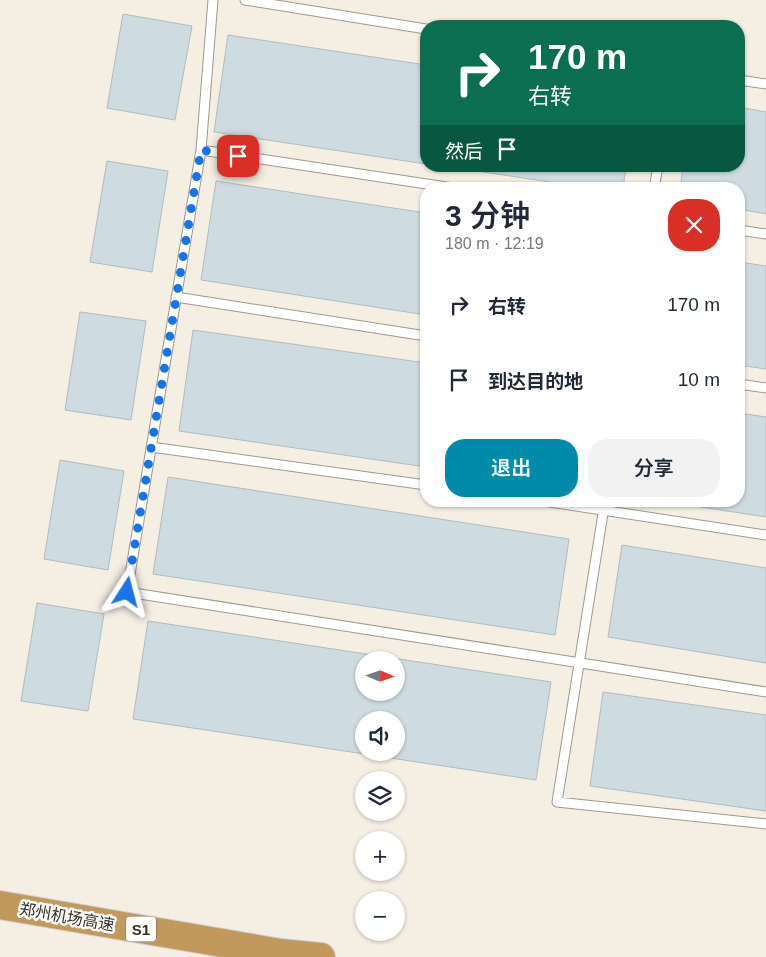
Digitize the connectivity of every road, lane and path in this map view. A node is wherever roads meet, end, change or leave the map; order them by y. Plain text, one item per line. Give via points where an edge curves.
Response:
1 (213, 0) edge
2 (245, 0) edge
3 (420, 28) edge
4 (745, 81) edge
5 (766, 84) edge
6 (201, 150) junction
7 (420, 183) edge
8 (745, 231) edge
9 (766, 234) edge
10 (176, 297) junction
11 (420, 335) edge
12 (745, 385) edge
13 (766, 388) edge
14 (151, 447) junction
15 (420, 484) edge
16 (604, 507) edge
17 (615, 507) edge
18 (766, 535) edge
19 (580, 663) junction
20 (766, 692) edge
21 (766, 824) edge
22 (0, 905) edge
23 (321, 957) edge

1 - 6 lane
2 - 3 lane
4 - 5 lane
6 - 7 lane
6 - 10 lane
8 - 9 lane
10 - 11 lane
10 - 14 lane
12 - 13 lane
14 - 15 lane
14 - 19 lane via 127,592
16 - 19 lane
17 - 18 lane
19 - 20 lane
19 - 21 lane via 557,802
22 - 23 highway, 郑州机场高速 / S1

